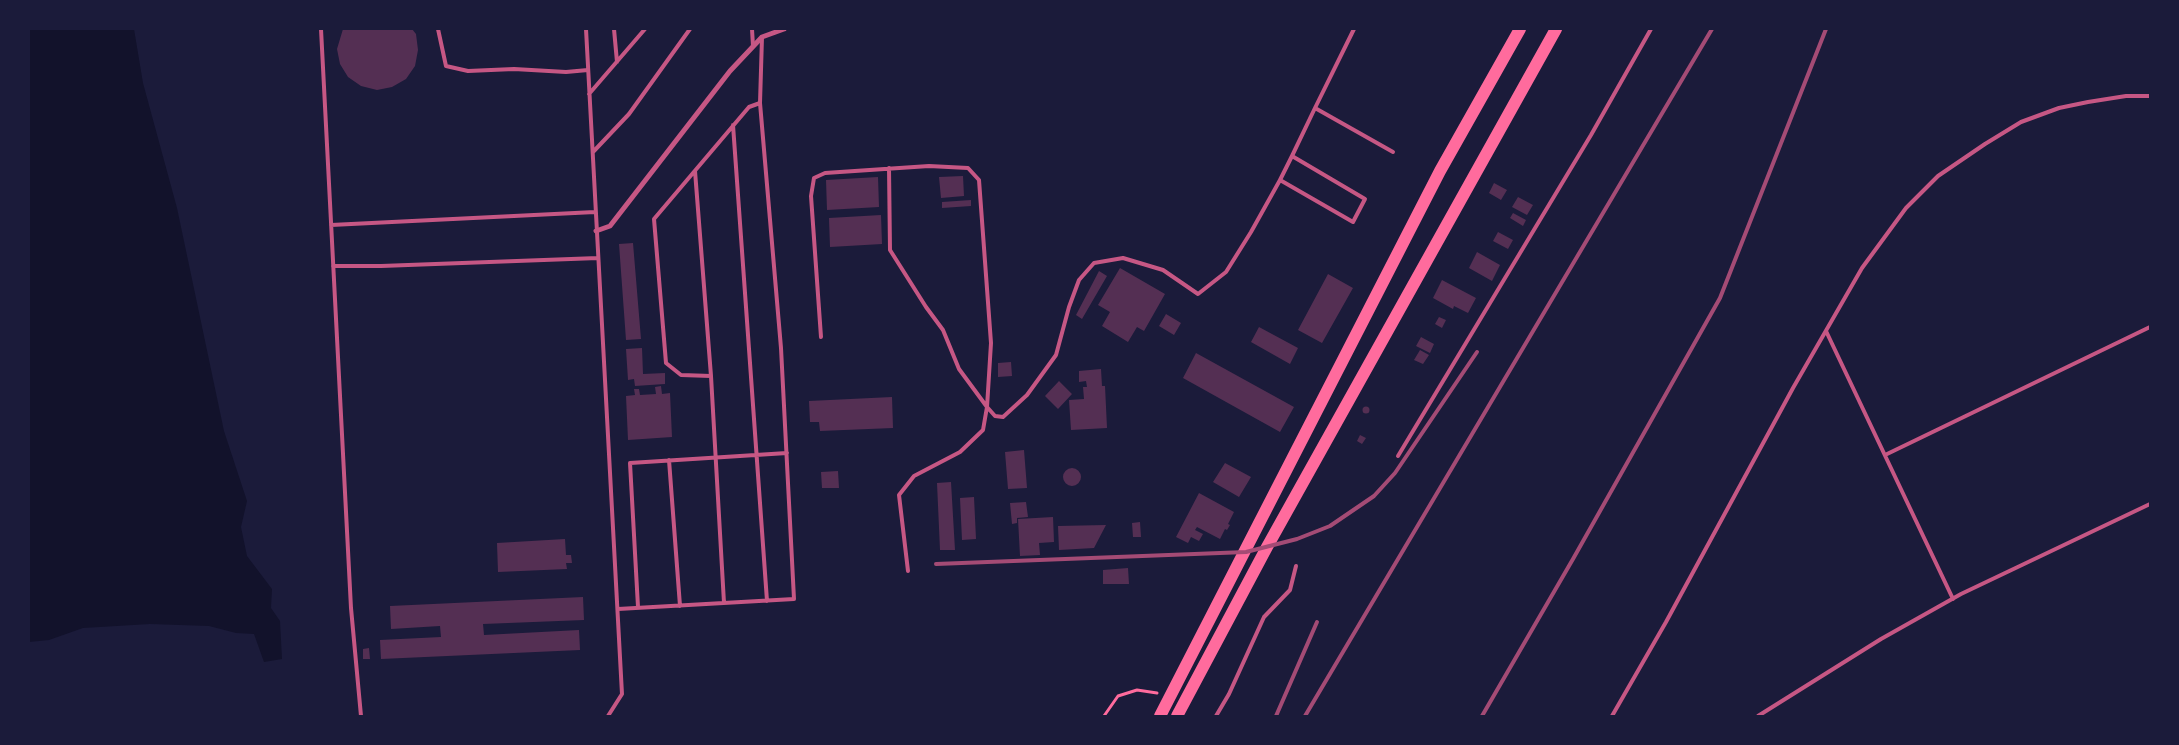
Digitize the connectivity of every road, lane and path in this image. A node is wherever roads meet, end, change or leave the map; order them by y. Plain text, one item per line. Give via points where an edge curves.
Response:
1 (321, 29) edge
2 (438, 29) edge
3 (586, 29) edge
4 (614, 29) edge
5 (645, 29) edge
6 (690, 29) edge
7 (752, 29) edge
8 (784, 29) edge
9 (1354, 29) edge
10 (1520, 29) edge
11 (1556, 29) edge
12 (1651, 29) edge
13 (762, 37) junction
14 (753, 47) junction
15 (617, 62) junction
16 (588, 70) junction
17 (589, 94) junction
18 (2150, 96) edge
19 (760, 103) junction
20 (1315, 108) junction
21 (733, 126) junction
22 (592, 152) junction
23 (1392, 152) dead end
24 (1292, 156) junction
25 (889, 168) junction
26 (694, 171) junction
27 (1280, 180) junction
28 (596, 212) junction
29 (331, 225) junction
30 (596, 231) junction
31 (598, 258) junction
32 (333, 266) junction
33 (2150, 327) edge
34 (1826, 331) junction
35 (821, 337) dead end
36 (711, 376) junction
37 (987, 407) junction
38 (787, 453) junction
39 (757, 455) junction
40 (1885, 455) junction
41 (1398, 456) dead end
42 (716, 457) junction
43 (669, 460) junction
44 (2150, 504) edge
45 (1296, 566) dead end
46 (908, 571) dead end
47 (1953, 599) junction
48 (767, 601) junction
49 (724, 603) junction
50 (680, 606) junction
51 (638, 607) junction
52 (618, 609) junction
53 (1171, 696) junction
54 (361, 716) edge
55 (608, 716) edge
56 (1104, 716) edge
57 (1160, 716) edge
58 (1176, 716) edge
59 (1216, 716) edge
60 (1612, 716) edge
61 (1758, 716) edge

1 - 29 lane
2 - 16 lane via 446,66 468,71 514,68 566,72
3 - 16 lane
4 - 15 lane
5 - 15 lane
6 - 22 lane via 629,114
7 - 14 lane
8 - 13 street
9 - 20 lane
10 - 53 main road via 1440,171
11 - 58 main road
12 - 41 lane
13 - 14 street
13 - 19 lane
14 - 30 street via 730,71 610,226
15 - 17 lane
16 - 17 lane
17 - 22 lane
18 - 34 lane via 2088,102 2059,108 2021,122 1938,176 1906,208 1862,268
19 - 21 lane via 749,107
19 - 38 lane
20 - 23 lane
20 - 24 lane
21 - 26 lane
21 - 39 lane
22 - 28 lane
24 - 27 lane
24 - 27 lane via 1365,199 1353,222
25 - 35 lane via 825,173 814,178 811,196
25 - 37 lane via 890,250 943,330 958,369
25 - 37 lane via 968,168 979,180 990,343
26 - 36 lane
26 - 36 lane via 654,219 666,363 681,375
27 - 37 lane via 1226,272 1198,294 1163,270 1123,258 1094,263 1079,280 1056,354 1026,395 1003,417 995,416
28 - 29 lane
28 - 30 lane
29 - 32 lane
30 - 31 lane
31 - 32 lane
31 - 52 lane
32 - 54 lane via 351,608
33 - 40 lane
34 - 40 lane
34 - 60 lane
36 - 42 lane
37 - 46 lane via 983,430 960,452 914,476 899,495
38 - 39 lane
38 - 48 lane via 794,599
39 - 42 lane
39 - 48 lane
40 - 47 lane
42 - 43 lane
42 - 49 lane
43 - 50 lane
43 - 51 lane via 630,462
44 - 47 lane
45 - 59 lane via 1290,590 1264,617
47 - 61 lane via 1858,653
48 - 49 lane
49 - 50 lane
50 - 51 lane
51 - 52 lane
52 - 55 lane via 622,694
53 - 56 path via 1137,690 1118,696
53 - 57 main road

